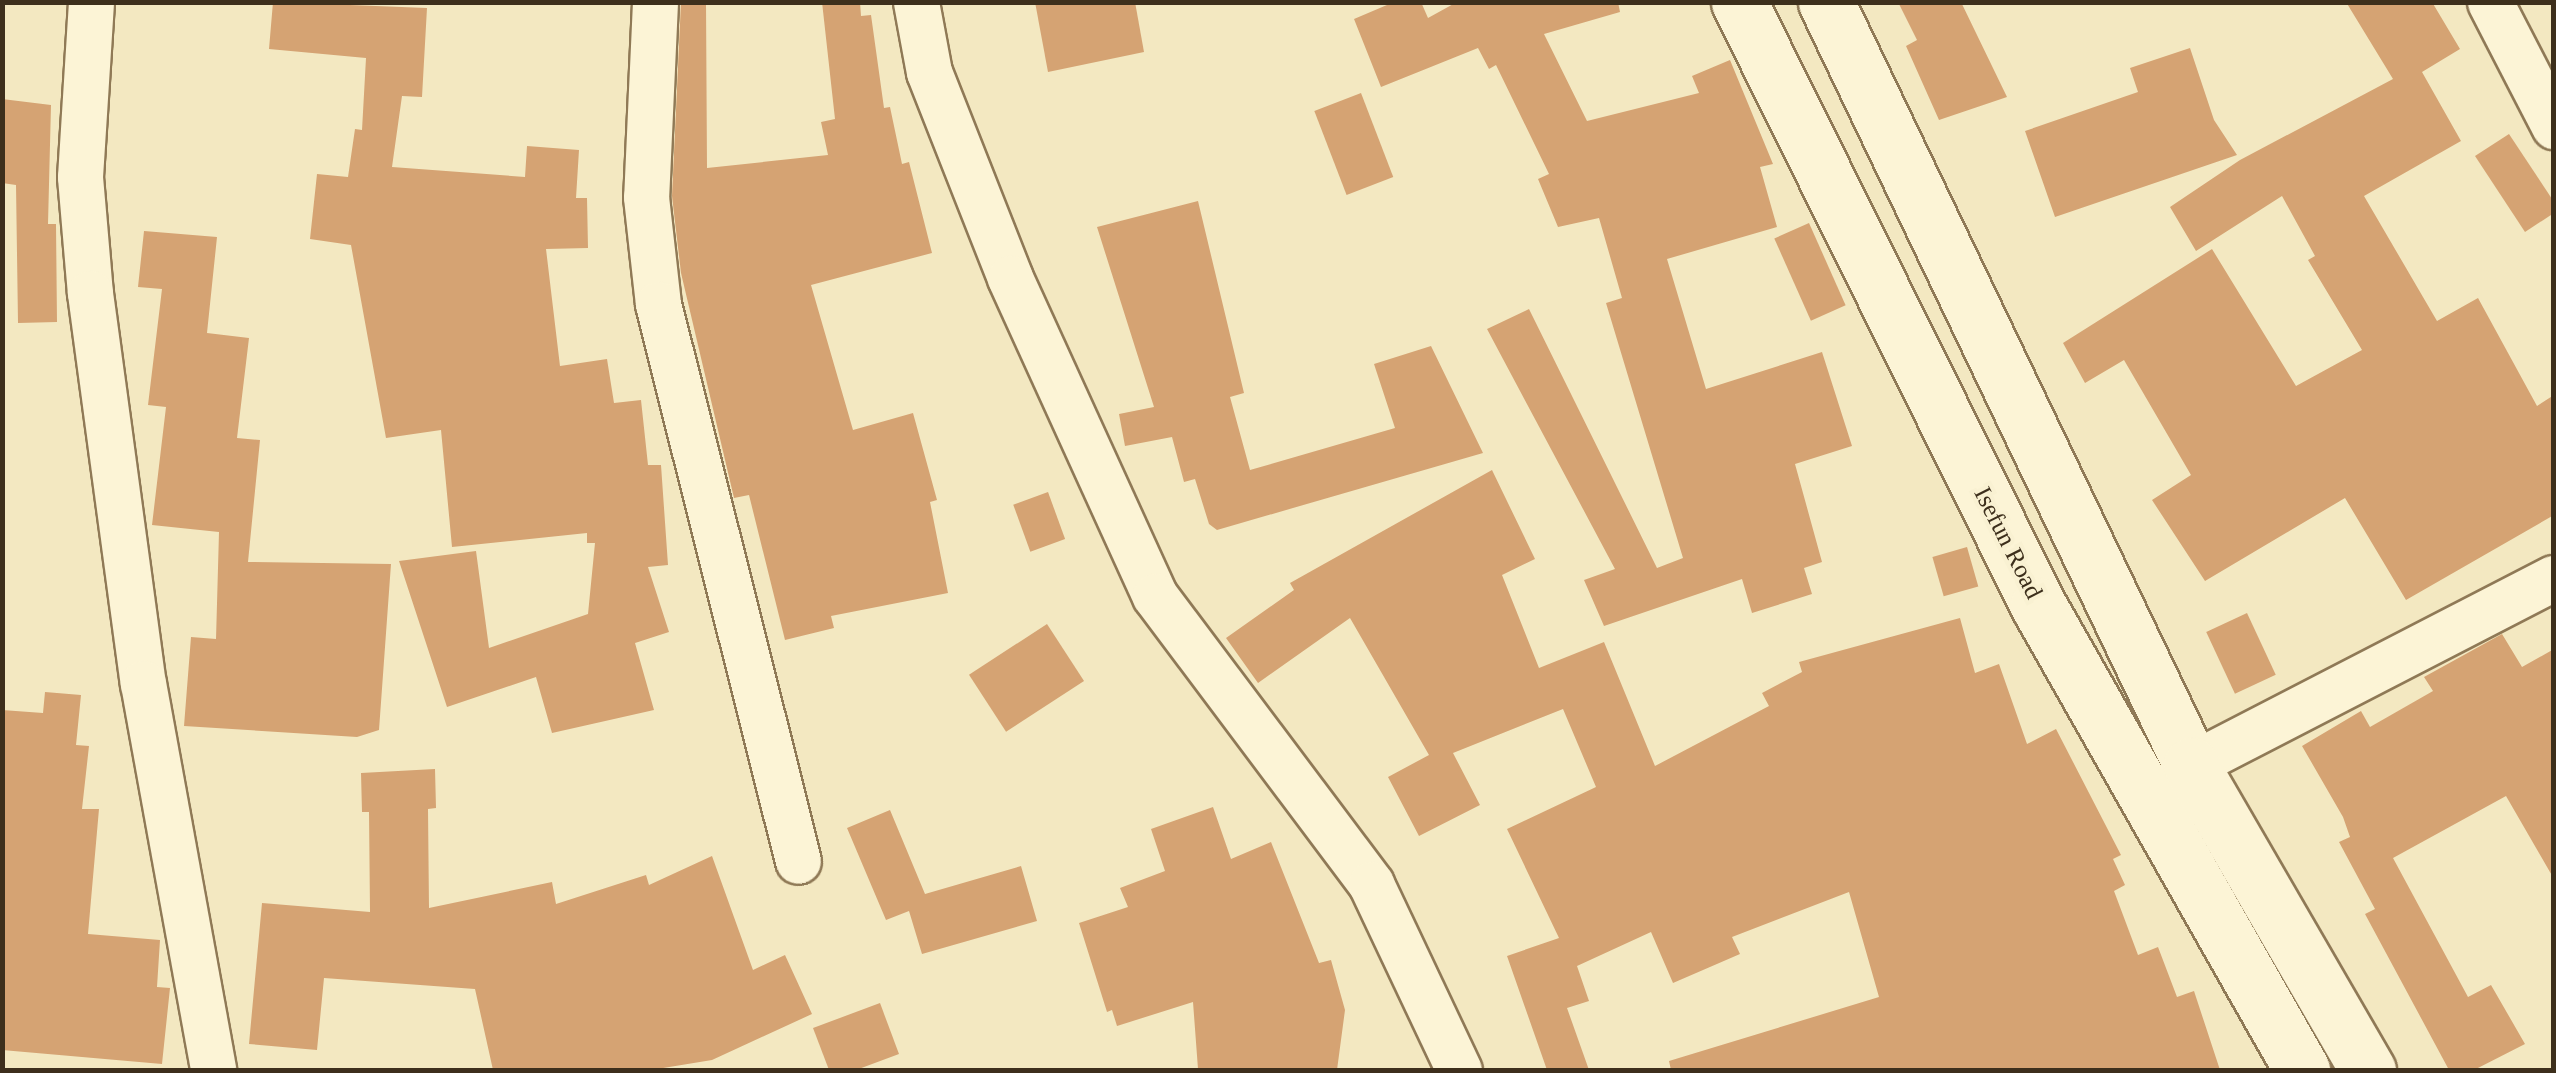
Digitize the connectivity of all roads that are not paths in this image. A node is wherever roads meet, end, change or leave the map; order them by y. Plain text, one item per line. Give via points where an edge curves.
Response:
1 (90, 2) edge
2 (655, 2) edge
3 (916, 2) edge
4 (1739, 2) edge
5 (1826, 2) edge
6 (2490, 2) edge
7 (2554, 126) edge
8 (2554, 578) edge
9 (2190, 765) junction
10 (798, 861) dead end
11 (213, 1070) edge
12 (1460, 1070) edge
13 (2302, 1070) edge
14 (2368, 1070) edge

1 - 11 street via 80,177 90,293 143,683
2 - 10 street via 646,198 658,304
3 - 12 street via 929,72 1010,278 1155,596 1371,884
4 - 13 street, Isefun Road via 2038,605
5 - 9 street
6 - 7 street
8 - 9 street
9 - 14 street

